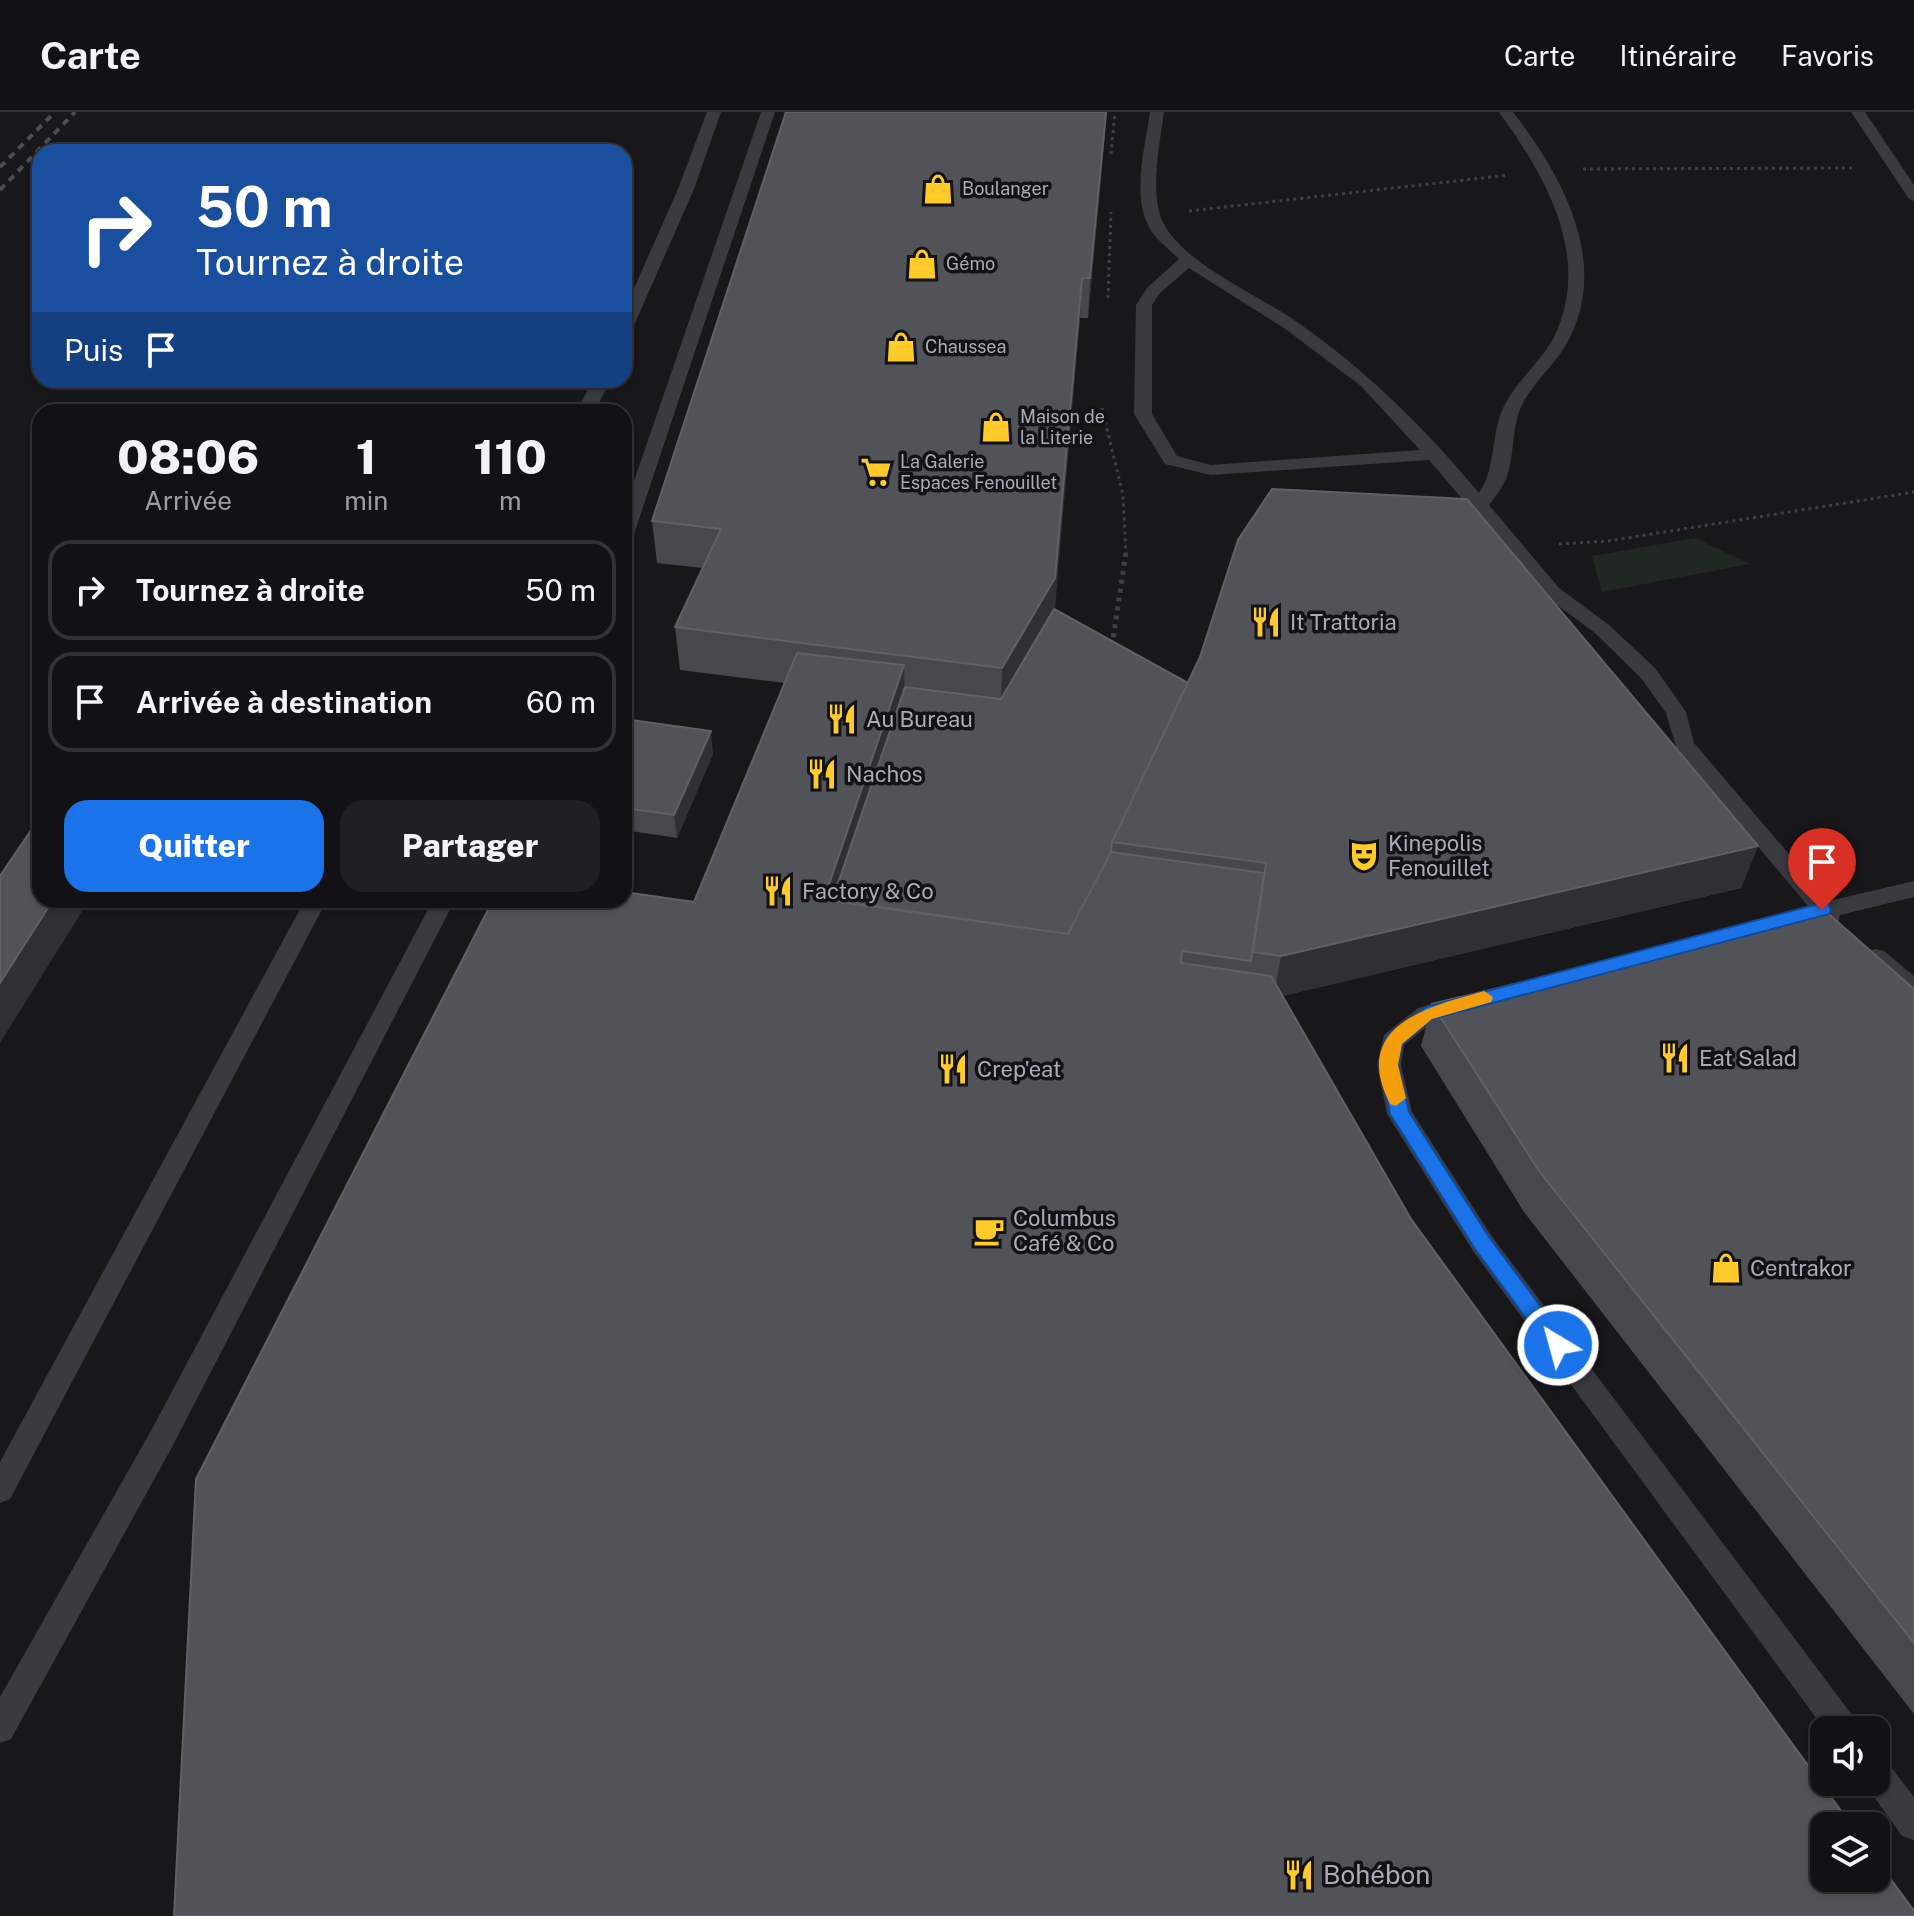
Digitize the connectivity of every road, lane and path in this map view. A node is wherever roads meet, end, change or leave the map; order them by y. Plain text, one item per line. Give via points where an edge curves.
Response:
1 (714, 112) edge
2 (768, 112) edge
3 (1115, 112) edge
4 (1157, 112) edge
5 (1506, 112) edge
6 (1858, 112) edge
7 (1109, 168) edge
8 (1914, 196) edge
9 (1111, 207) dead end
10 (1188, 260) junction
11 (1107, 309) dead end
12 (632, 312) edge
13 (1102, 398) dead end
14 (1433, 454) junction
15 (1914, 492) edge
16 (1479, 506) junction
17 (632, 513) edge
18 (1504, 539) junction
19 (1106, 659) edge
20 (1914, 889) edge
21 (312, 908) edge
22 (440, 908) edge
23 (1822, 910) junction
24 (1762, 925) edge
25 (1914, 989) edge
26 (1476, 999) edge
27 (0, 1490) edge
28 (1834, 1716) edge
29 (0, 1728) edge
30 (1890, 1792) edge
31 (1914, 1824) edge

1 - 12 lane
2 - 17 lane
3 - 7 path
4 - 10 lane via 1149,169 1151,214 1159,231
5 - 16 lane via 1532,143 1560,195 1572,240 1574,291 1563,334 1514,403 1503,433 1497,478
6 - 8 lane
9 - 11 path
10 - 14 lane via 1349,366
10 - 14 lane via 1144,305 1143,414 1171,460 1211,470
13 - 19 path via 1123,495 1126,555 1113,645
14 - 16 lane
15 - 18 path via 1608,541 1543,544
16 - 18 lane
18 - 23 lane via 1552,592 1648,673 1676,712 1684,745
20 - 23 lane
21 - 27 lane
22 - 29 lane via 162,1438
23 - 24 lane
23 - 25 lane
26 - 28 lane via 1426,1014 1393,1041 1389,1065 1400,1114 1482,1243
30 - 31 lane

